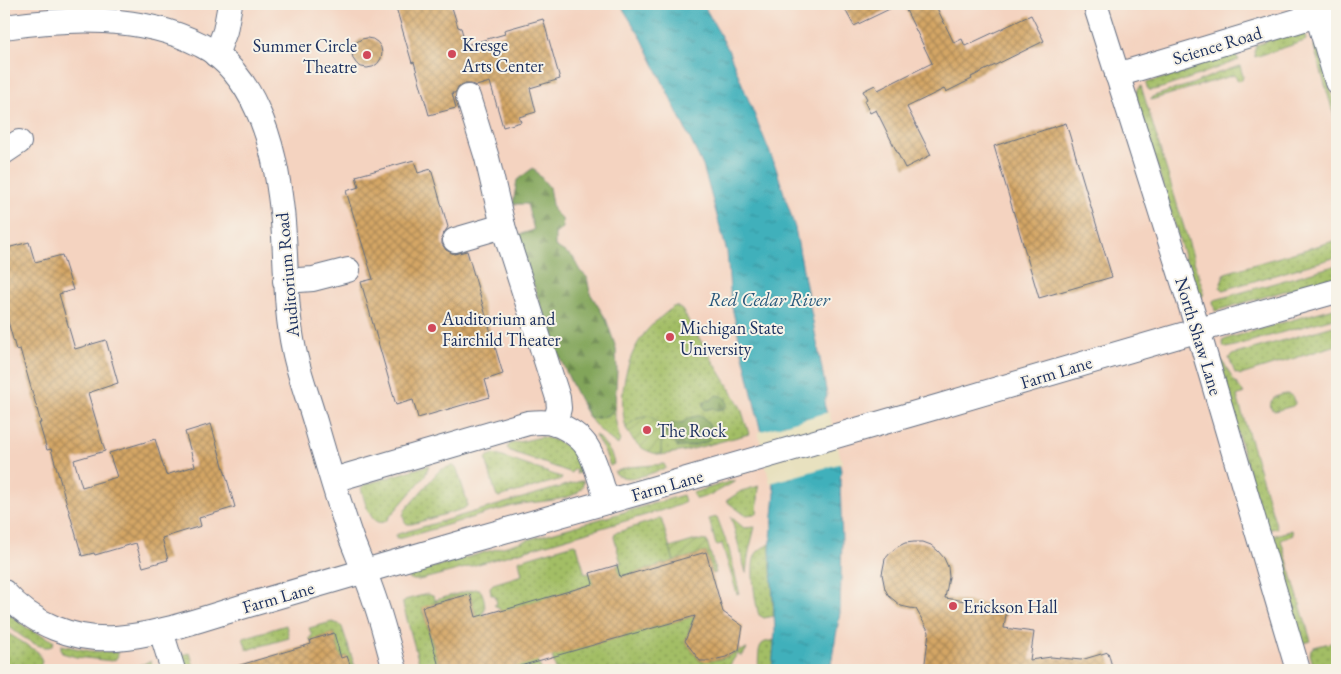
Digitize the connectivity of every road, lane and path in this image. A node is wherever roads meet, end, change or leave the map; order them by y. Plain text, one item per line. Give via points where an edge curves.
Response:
1 (230, 4) edge
2 (1095, 4) edge
3 (1323, 9) edge
4 (4, 27) edge
5 (216, 55) junction
6 (1117, 76) junction
7 (1337, 82) edge
8 (468, 97) dead end
9 (503, 226) junction
10 (455, 240) dead end
11 (348, 270) dead end
12 (285, 281) junction
13 (1337, 291) edge
14 (1197, 330) junction
15 (555, 424) junction
16 (333, 480) junction
17 (607, 502) junction
18 (364, 571) junction
19 (4, 592) edge
20 (161, 631) junction
21 (173, 670) edge
22 (395, 670) edge
23 (1298, 670) edge

1 - 5 street
2 - 6 street, North Shaw Lane
3 - 6 street, Science Road
3 - 7 street
4 - 5 street, Auditorium Road via 69,20 130,24 180,36
5 - 12 street, Auditorium Road via 246,88 265,130 282,213
6 - 14 street, North Shaw Lane
8 - 9 street
9 - 10 street
9 - 15 street via 558,398
11 - 12 street via 313,280
12 - 16 street, Auditorium Road via 294,351
13 - 14 street, Farm Lane
14 - 17 street, Farm Lane
14 - 23 street, North Shaw Lane
15 - 16 street via 528,423
15 - 17 street via 567,429 587,447
16 - 18 street, Auditorium Road
17 - 18 street, Farm Lane
18 - 20 street, Farm Lane
18 - 22 street, Auditorium Road
19 - 20 street, Farm Lane via 43,624 81,637 120,638
20 - 21 street

